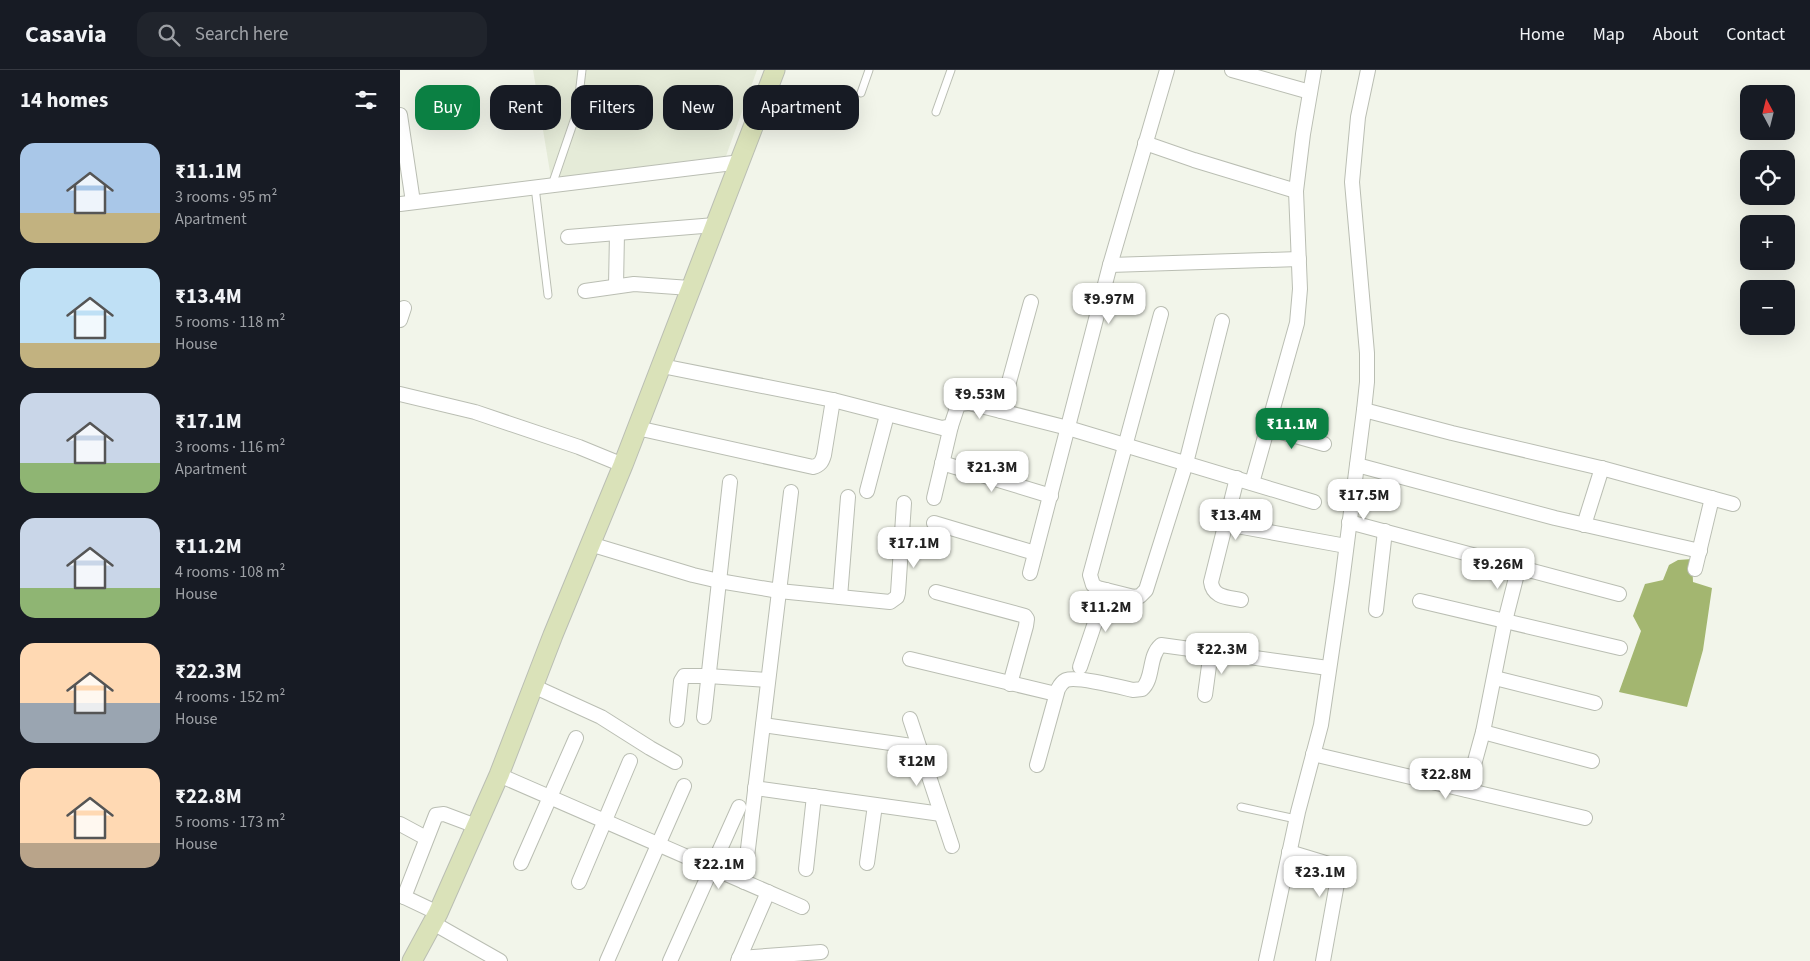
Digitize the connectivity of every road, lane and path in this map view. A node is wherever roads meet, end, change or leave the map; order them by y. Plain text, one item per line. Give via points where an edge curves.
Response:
1 (582, 70) edge
2 (775, 70) edge
3 (869, 70) edge
4 (951, 70) edge
5 (1167, 70) edge
6 (1232, 70) edge
7 (1314, 70) edge
8 (1368, 70) edge
9 (1310, 92) junction
10 (860, 93) dead end
11 (936, 112) dead end
12 (400, 115) edge
13 (1145, 143) junction
14 (741, 162) junction
15 (552, 185) junction
16 (535, 187) junction
17 (1296, 191) junction
18 (406, 203) edge
19 (715, 225) junction
20 (617, 233) junction
21 (568, 237) dead end
22 (1299, 259) junction
23 (1110, 265) junction
24 (616, 286) junction
25 (690, 288) junction
26 (585, 291) dead end
27 (548, 295) dead end
28 (1031, 302) dead end
29 (1162, 314) dead end
30 (1222, 321) dead end
31 (662, 366) junction
32 (400, 394) edge
33 (833, 400) junction
34 (1364, 410) junction
35 (1001, 411) junction
36 (887, 414) junction
37 (951, 426) junction
38 (637, 428) junction
39 (1068, 428) junction
40 (1267, 428) junction
41 (1324, 444) dead end
42 (1126, 446) junction
43 (942, 463) junction
44 (1186, 463) junction
45 (623, 465) junction
46 (1357, 465) junction
47 (1602, 468) junction
48 (1237, 478) junction
49 (730, 482) dead end
50 (1252, 483) junction
51 (867, 491) dead end
52 (791, 492) dead end
53 (1051, 496) junction
54 (848, 497) dead end
55 (934, 498) dead end
56 (1712, 498) junction
57 (1314, 502) dead end
58 (904, 503) dead end
59 (1733, 504) dead end
60 (1349, 522) junction
61 (934, 523) dead end
62 (1584, 525) junction
63 (1237, 526) dead end
64 (1385, 531) junction
65 (590, 544) junction
66 (1346, 546) junction
67 (1700, 551) junction
68 (1035, 553) junction
69 (1519, 566) junction
70 (1695, 569) dead end
71 (1030, 573) dead end
72 (719, 581) junction
73 (1106, 590) junction
74 (778, 591) junction
75 (936, 592) dead end
76 (1619, 594) dead end
77 (840, 597) junction
78 (1241, 600) dead end
79 (1420, 601) dead end
80 (1376, 610) dead end
81 (1506, 621) junction
82 (1620, 648) dead end
83 (1212, 651) junction
84 (910, 659) dead end
85 (1080, 668) dead end
86 (1328, 668) junction
87 (708, 676) junction
88 (1495, 678) junction
89 (768, 680) junction
90 (1010, 684) junction
91 (533, 686) junction
92 (1056, 694) junction
93 (1205, 695) dead end
94 (1595, 703) dead end
95 (704, 717) dead end
96 (910, 719) dead end
97 (677, 720) dead end
98 (763, 725) junction
99 (1483, 732) junction
100 (576, 738) dead end
101 (919, 747) junction
102 (1313, 754) junction
103 (630, 761) dead end
104 (674, 762) dead end
105 (1592, 762) dead end
106 (1037, 765) dead end
107 (499, 775) junction
108 (684, 786) dead end
109 (755, 788) junction
110 (1467, 790) junction
111 (814, 796) junction
112 (550, 797) junction
113 (874, 805) junction
114 (739, 807) dead end
115 (1241, 807) dead end
116 (941, 814) junction
117 (1585, 818) dead end
118 (1296, 819) junction
119 (604, 821) junction
120 (400, 824) edge
121 (476, 826) junction
122 (426, 838) junction
123 (658, 844) junction
124 (952, 846) dead end
125 (1289, 852) junction
126 (521, 863) dead end
127 (867, 863) dead end
128 (713, 868) junction
129 (806, 869) dead end
130 (579, 882) dead end
131 (744, 882) junction
132 (768, 892) junction
133 (402, 896) edge
134 (802, 907) dead end
135 (435, 918) junction
136 (821, 952) dead end
137 (739, 960) edge
138 (412, 961) edge
139 (500, 961) edge
140 (607, 961) edge
141 (670, 961) edge
142 (1266, 961) edge
143 (1323, 961) edge

1 - 15 lane via 577,112
2 - 14 street
3 - 10 lane
4 - 11 lane
5 - 13 street
6 - 9 street
7 - 9 street
8 - 34 street via 1357,125 1352,182 1367,353
9 - 17 street
12 - 18 street
13 - 17 street
13 - 23 street
14 - 15 street
14 - 19 street
15 - 16 street
16 - 18 street
16 - 27 lane
17 - 22 street
19 - 20 street
19 - 25 street
20 - 21 street
20 - 24 street
22 - 23 street
22 - 40 street via 1297,323
23 - 39 street
24 - 25 street
24 - 26 street
25 - 31 street
28 - 35 street
29 - 42 street
30 - 44 street
31 - 33 street
31 - 38 street
32 - 45 street via 475,412
33 - 36 street
33 - 38 street via 822,462 813,467
34 - 46 street
34 - 47 street
35 - 37 street via 964,403 957,408
35 - 39 street
36 - 37 street via 942,428
36 - 51 street
37 - 43 street
38 - 45 street
39 - 42 street
39 - 53 street
40 - 41 street
40 - 50 street
42 - 44 street
42 - 73 street via 1090,575 1093,584
43 - 53 street
43 - 55 street
44 - 48 street
44 - 73 street via 1146,590 1134,597
45 - 65 street
46 - 60 street
46 - 62 street
47 - 56 street
47 - 62 street
48 - 50 street
48 - 78 street via 1212,588 1216,594
49 - 72 street
50 - 57 street
52 - 74 street
53 - 68 street
54 - 77 street
56 - 59 street
56 - 67 street
58 - 77 street via 897,598 884,602
60 - 64 street
60 - 66 street
61 - 68 street
62 - 67 street
63 - 66 street
64 - 69 street
64 - 80 street
65 - 72 street
65 - 91 street
66 - 86 street
67 - 70 street
68 - 71 street
69 - 76 street
69 - 81 street
72 - 74 street
72 - 87 street
73 - 85 street
74 - 77 street
74 - 89 street
75 - 90 street via 1025,616 1026,626
79 - 81 street
81 - 82 street
81 - 88 street
83 - 86 street
83 - 92 street via 1161,645 1142,689 1071,679 1061,683
83 - 93 street
84 - 90 street
86 - 102 street via 1321,725
87 - 89 street
87 - 95 street
87 - 97 street via 687,675 682,678
88 - 94 street
88 - 99 street
89 - 98 street
90 - 92 street
91 - 104 street via 601,717
91 - 107 street
92 - 106 street
96 - 101 street
98 - 101 street
98 - 109 street
99 - 105 street
99 - 110 street
100 - 112 street
101 - 116 street
102 - 110 street
102 - 118 street
103 - 119 street
107 - 112 street
107 - 121 street
108 - 123 street
109 - 111 street
109 - 131 street
110 - 117 street
111 - 113 street
111 - 129 street
112 - 119 street
112 - 126 street
113 - 116 street
113 - 127 street
114 - 128 street
115 - 118 lane
116 - 124 street
118 - 125 street
119 - 123 street
119 - 130 street
120 - 122 street
121 - 122 street via 440,814 435,817
121 - 135 street
122 - 133 street
123 - 128 street
123 - 140 street
125 - 142 street
125 - 143 street via 1332,865 1338,870
128 - 131 street
128 - 141 street
131 - 132 street
132 - 134 street
132 - 137 street
133 - 135 street
135 - 138 street
135 - 139 street
136 - 137 street

